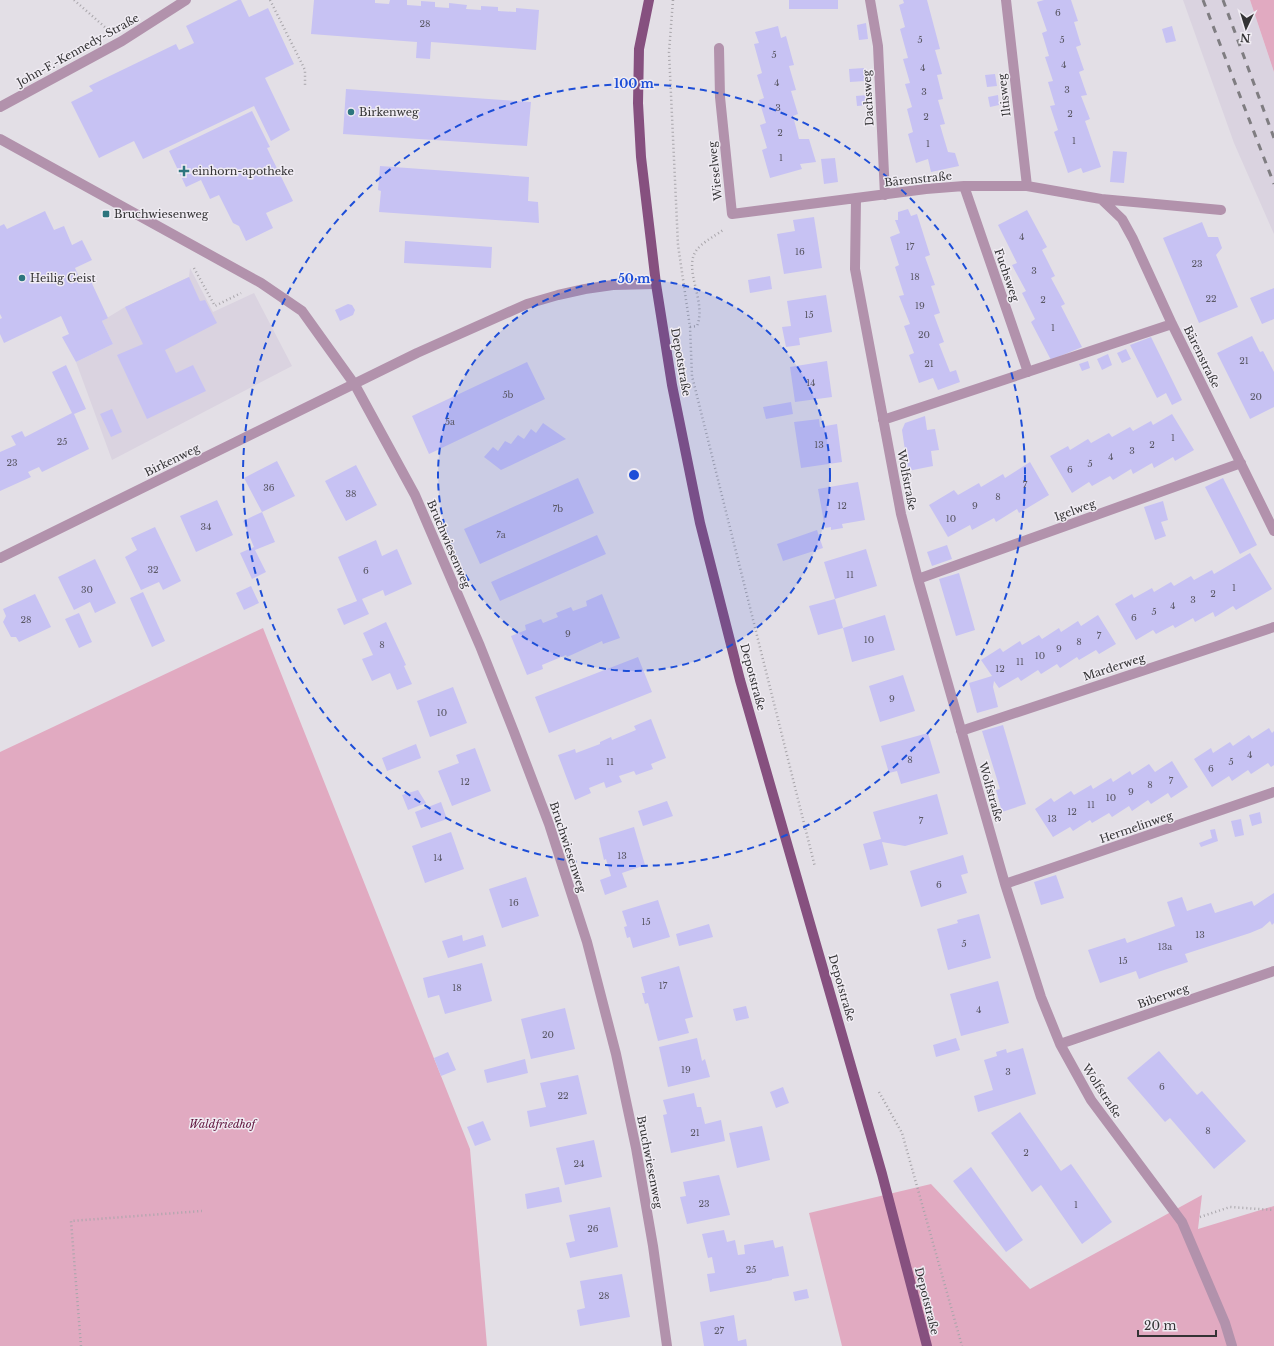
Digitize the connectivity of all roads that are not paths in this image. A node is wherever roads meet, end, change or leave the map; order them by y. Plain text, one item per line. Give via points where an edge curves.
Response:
1 (186, 0) edge
2 (648, 0) edge
3 (870, 0) edge
4 (1006, 0) edge
5 (719, 48) dead end
6 (0, 107) edge
7 (0, 139) edge
8 (964, 186) junction
9 (1027, 186) junction
10 (885, 195) junction
11 (856, 199) junction
12 (1101, 199) junction
13 (1221, 210) dead end
14 (656, 284) junction
15 (1172, 324) junction
16 (1028, 372) junction
17 (355, 385) junction
18 (883, 420) junction
19 (1241, 463) junction
20 (1274, 531) edge
21 (0, 558) edge
22 (918, 579) junction
23 (1274, 626) edge
24 (962, 731) junction
25 (1274, 792) edge
26 (1006, 884) junction
27 (1274, 971) edge
28 (1060, 1044) junction
29 (667, 1346) edge
30 (926, 1346) edge
31 (1232, 1346) edge

1 - 6 street, John-F.-Kennedy-Straße via 122,41
2 - 14 main road, Depotstraße via 639,49 638,102 641,157
3 - 10 street, Dachsweg via 878,46
4 - 9 street, Iltisweg
5 - 11 street, Wieselweg via 720,97 732,214
7 - 17 street, Bruchwiesenweg via 262,283 302,311
8 - 9 street, Bärenstraße
8 - 10 street, Bärenstraße
8 - 16 street, Fuchsweg
9 - 12 street, Bärenstraße
10 - 11 street, Bärenstraße
11 - 18 street, Wolfstraße via 855,269
12 - 13 street, Bärenstraße
12 - 15 street, Bärenstraße via 1126,226
14 - 17 street via 592,288 527,304 417,353
14 - 30 main road, Depotstraße via 672,385 702,531 740,680 882,1174
15 - 16 street
15 - 19 street, Bärenstraße
16 - 18 street
17 - 21 street, Birkenweg
17 - 29 street, Bruchwiesenweg via 415,495 501,698 551,831 587,942 616,1054 653,1246
18 - 22 street, Wolfstraße via 901,514
19 - 20 street, Bärenstraße
19 - 22 street, Igelweg
22 - 24 street, Wolfstraße
23 - 24 street, Marderweg
24 - 26 street, Wolfstraße
25 - 26 street, Hermelinweg
26 - 28 street, Wolfstraße via 1041,997
27 - 28 street, Biberweg
28 - 31 street, Wolfstraße via 1091,1100 1182,1222

